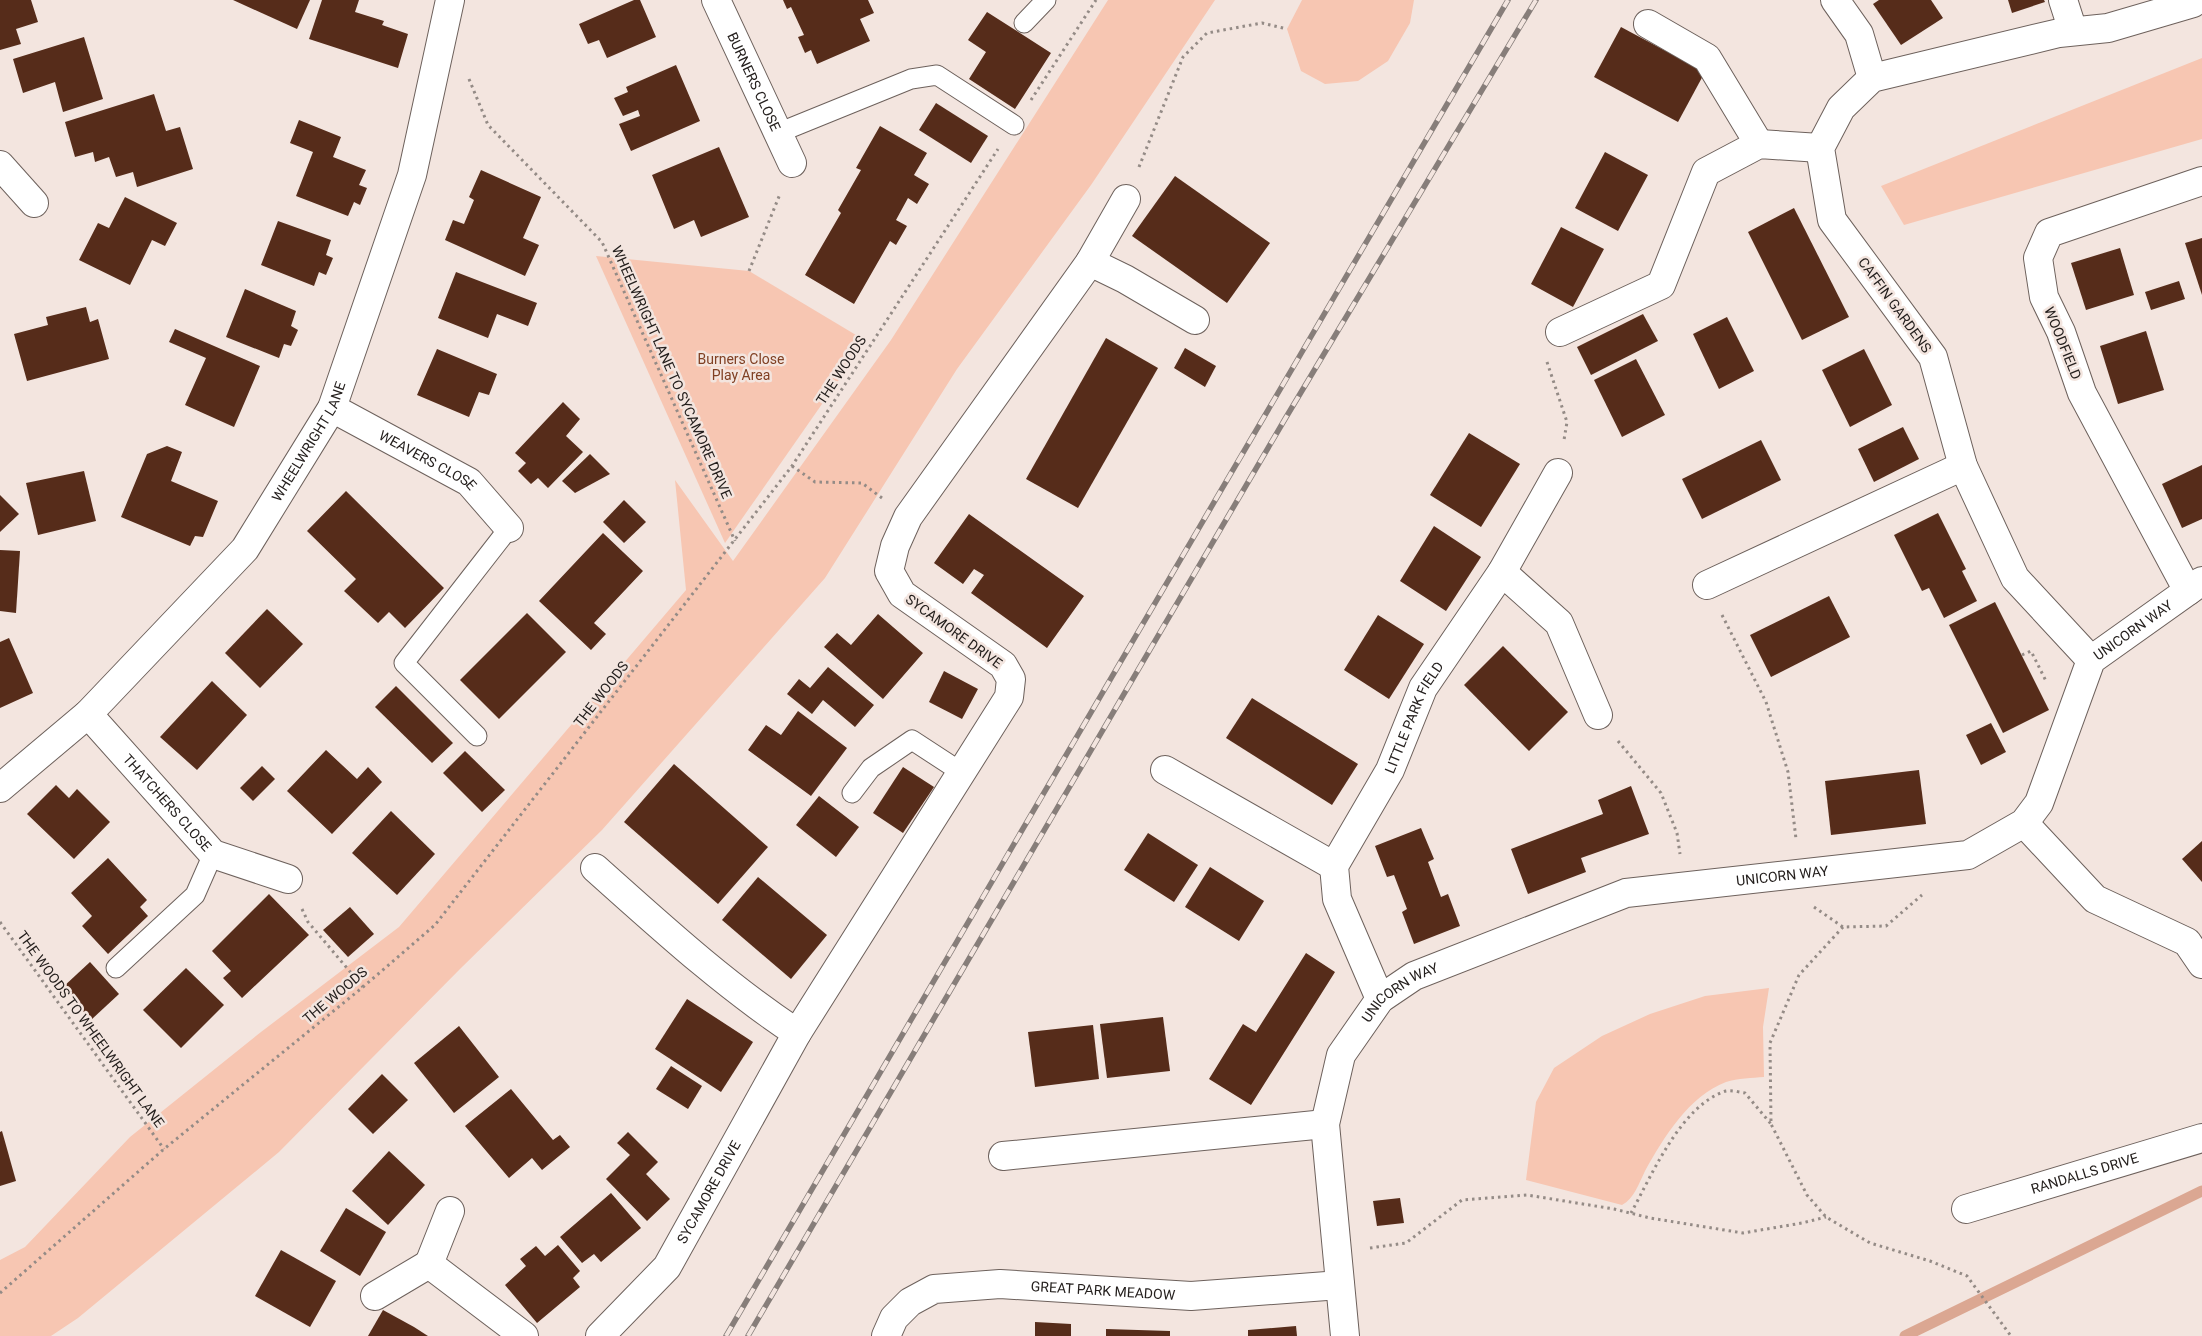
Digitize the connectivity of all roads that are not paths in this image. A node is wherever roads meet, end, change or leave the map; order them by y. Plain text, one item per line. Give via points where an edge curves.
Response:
1 (450, 0) edge
2 (716, 0) edge
3 (1046, 0) edge
4 (1835, 0) edge
5 (2063, 0) edge
6 (2197, 0) edge
7 (1024, 23) dead end
8 (1648, 24) dead end
9 (2073, 31) junction
10 (1872, 78) junction
11 (1014, 125) road end
12 (778, 133) junction
13 (1759, 144) junction
14 (1820, 148) junction
15 (792, 163) road end
16 (0, 165) edge
17 (2202, 180) edge
18 (1126, 199) road end
19 (34, 203) dead end
20 (1090, 262) junction
21 (1195, 320) dead end
22 (1560, 332) road end
23 (332, 408) junction
24 (1963, 466) junction
25 (1558, 473) road end
26 (509, 528) joint
27 (1502, 572) junction
28 (1707, 585) road end
29 (2195, 586) edge
30 (2091, 660) junction
31 (88, 714) junction
32 (1598, 715) road end
33 (477, 736) dead end
34 (1166, 770) dead end
35 (961, 772) junction
36 (0, 788) edge
37 (852, 793) dead end
38 (2024, 823) junction
39 (213, 854) junction
40 (1334, 866) junction
41 (595, 868) dead end
42 (288, 879) road end
43 (2202, 964) edge
44 (116, 968) dead end
45 (1380, 999) junction
46 (796, 1033) junction
47 (1325, 1124) junction
48 (2202, 1138) edge
49 (1003, 1156) dead end
50 (1966, 1209) dead end
51 (450, 1211) dead end
52 (429, 1264) junction
53 (1340, 1285) junction
54 (375, 1296) dead end
55 (524, 1336) edge
56 (600, 1336) edge
57 (886, 1336) edge
58 (1345, 1336) edge

1 - 23 street, WHEELWRIGHT LANE via 412,175
2 - 12 street, BURNERS CLOSE
3 - 7 lane
4 - 10 street via 1859,34
5 - 9 street
6 - 9 street via 2108,28
8 - 13 street via 1707,58
9 - 10 street
10 - 14 street via 1841,108
11 - 12 lane via 937,76 910,79
12 - 15 street, BURNERS CLOSE
13 - 14 street
13 - 22 street via 1706,172 1662,285
14 - 24 street, CAFFIN GARDENS via 1832,220 1933,358
16 - 19 street
17 - 29 street, WOODFIELD via 2049,233 2038,258 2044,297 2061,332 2082,393
18 - 20 street, SYCAMORE DRIVE
20 - 21 street
20 - 35 street, SYCAMORE DRIVE via 908,517 888,571 902,594 1003,665 1011,680 1008,697
23 - 26 street, WEAVERS CLOSE via 469,482
23 - 31 street, WHEELWRIGHT LANE via 245,549
24 - 28 street
24 - 30 street, CAFFIN GARDENS via 2015,578
25 - 27 street, LITTLE PARK FIELD
26 - 33 lane via 404,663
27 - 32 street via 1558,623
27 - 40 street, LITTLE PARK FIELD via 1424,688 1390,770
29 - 30 street, UNICORN WAY
30 - 38 street, UNICORN WAY via 2039,803
31 - 36 street, WHEELWRIGHT LANE
31 - 39 street, THATCHERS CLOSE
34 - 40 street
35 - 37 lane via 912,740 871,768
35 - 46 street, SYCAMORE DRIVE
38 - 43 street via 2096,899 2187,942
38 - 45 street, UNICORN WAY via 1968,855 1626,893 1414,976
39 - 42 street, THATCHERS CLOSE
39 - 44 lane via 195,895
40 - 45 street via 1337,899
41 - 46 street via 691,954 757,1007
45 - 47 street, UNICORN WAY via 1341,1055
46 - 56 street, SYCAMORE DRIVE via 667,1267
47 - 49 street
47 - 53 street, UNICORN WAY
48 - 50 street, RANDALLS DRIVE
51 - 52 street
52 - 54 street
52 - 55 street
53 - 57 street, GREAT PARK MEADOW via 1191,1296 1000,1284 934,1289 910,1302 894,1318
53 - 58 street, UNICORN WAY

